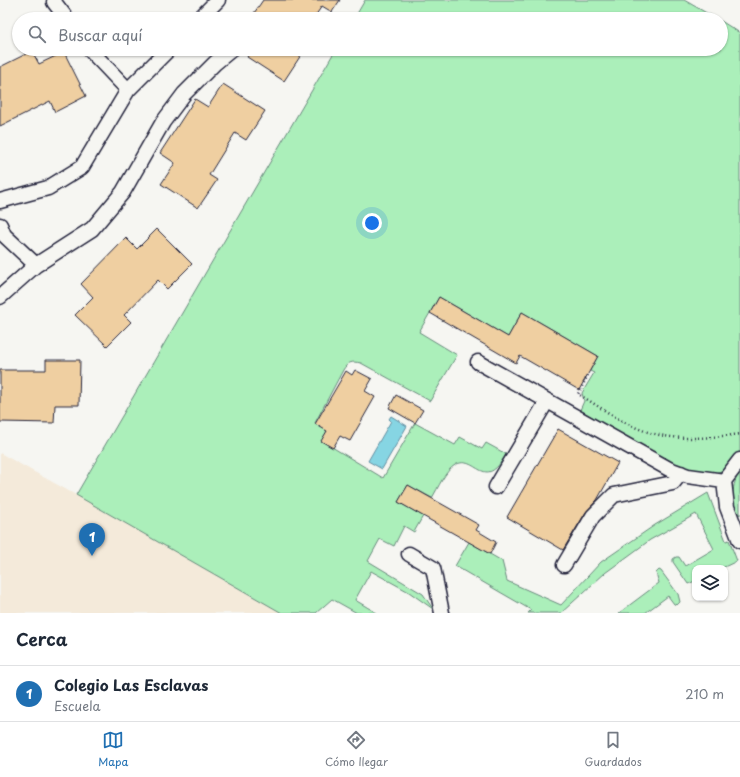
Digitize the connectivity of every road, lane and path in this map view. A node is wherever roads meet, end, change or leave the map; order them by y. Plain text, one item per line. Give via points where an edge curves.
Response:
1 (218, 0) edge
2 (54, 2) dead end
3 (62, 12) edge
4 (206, 12) edge
5 (96, 56) edge
6 (162, 56) edge
7 (224, 56) edge
8 (128, 90) junction
9 (0, 200) edge
10 (0, 225) edge
11 (36, 266) junction
12 (0, 297) edge
13 (478, 362) dead end
14 (588, 375) dead end
15 (547, 401) junction
16 (740, 434) edge
17 (740, 460) edge
18 (681, 473) junction
19 (724, 481) junction
20 (496, 487) dead end
21 (740, 541) edge
22 (409, 554) dead end
23 (564, 565) dead end
24 (442, 613) edge

1 - 4 street
2 - 3 street
5 - 8 street
6 - 8 street
7 - 11 street via 184,94 163,122 123,192 92,229
8 - 9 street via 82,166 48,188
10 - 11 street via 4,235
11 - 12 street
13 - 15 street
14 - 16 path via 578,394 642,430 679,438 698,439
15 - 18 street via 645,457
15 - 20 street
17 - 19 street
18 - 19 street
18 - 23 street via 673,483 614,496 593,516
19 - 21 street via 727,507
22 - 24 street via 433,568

